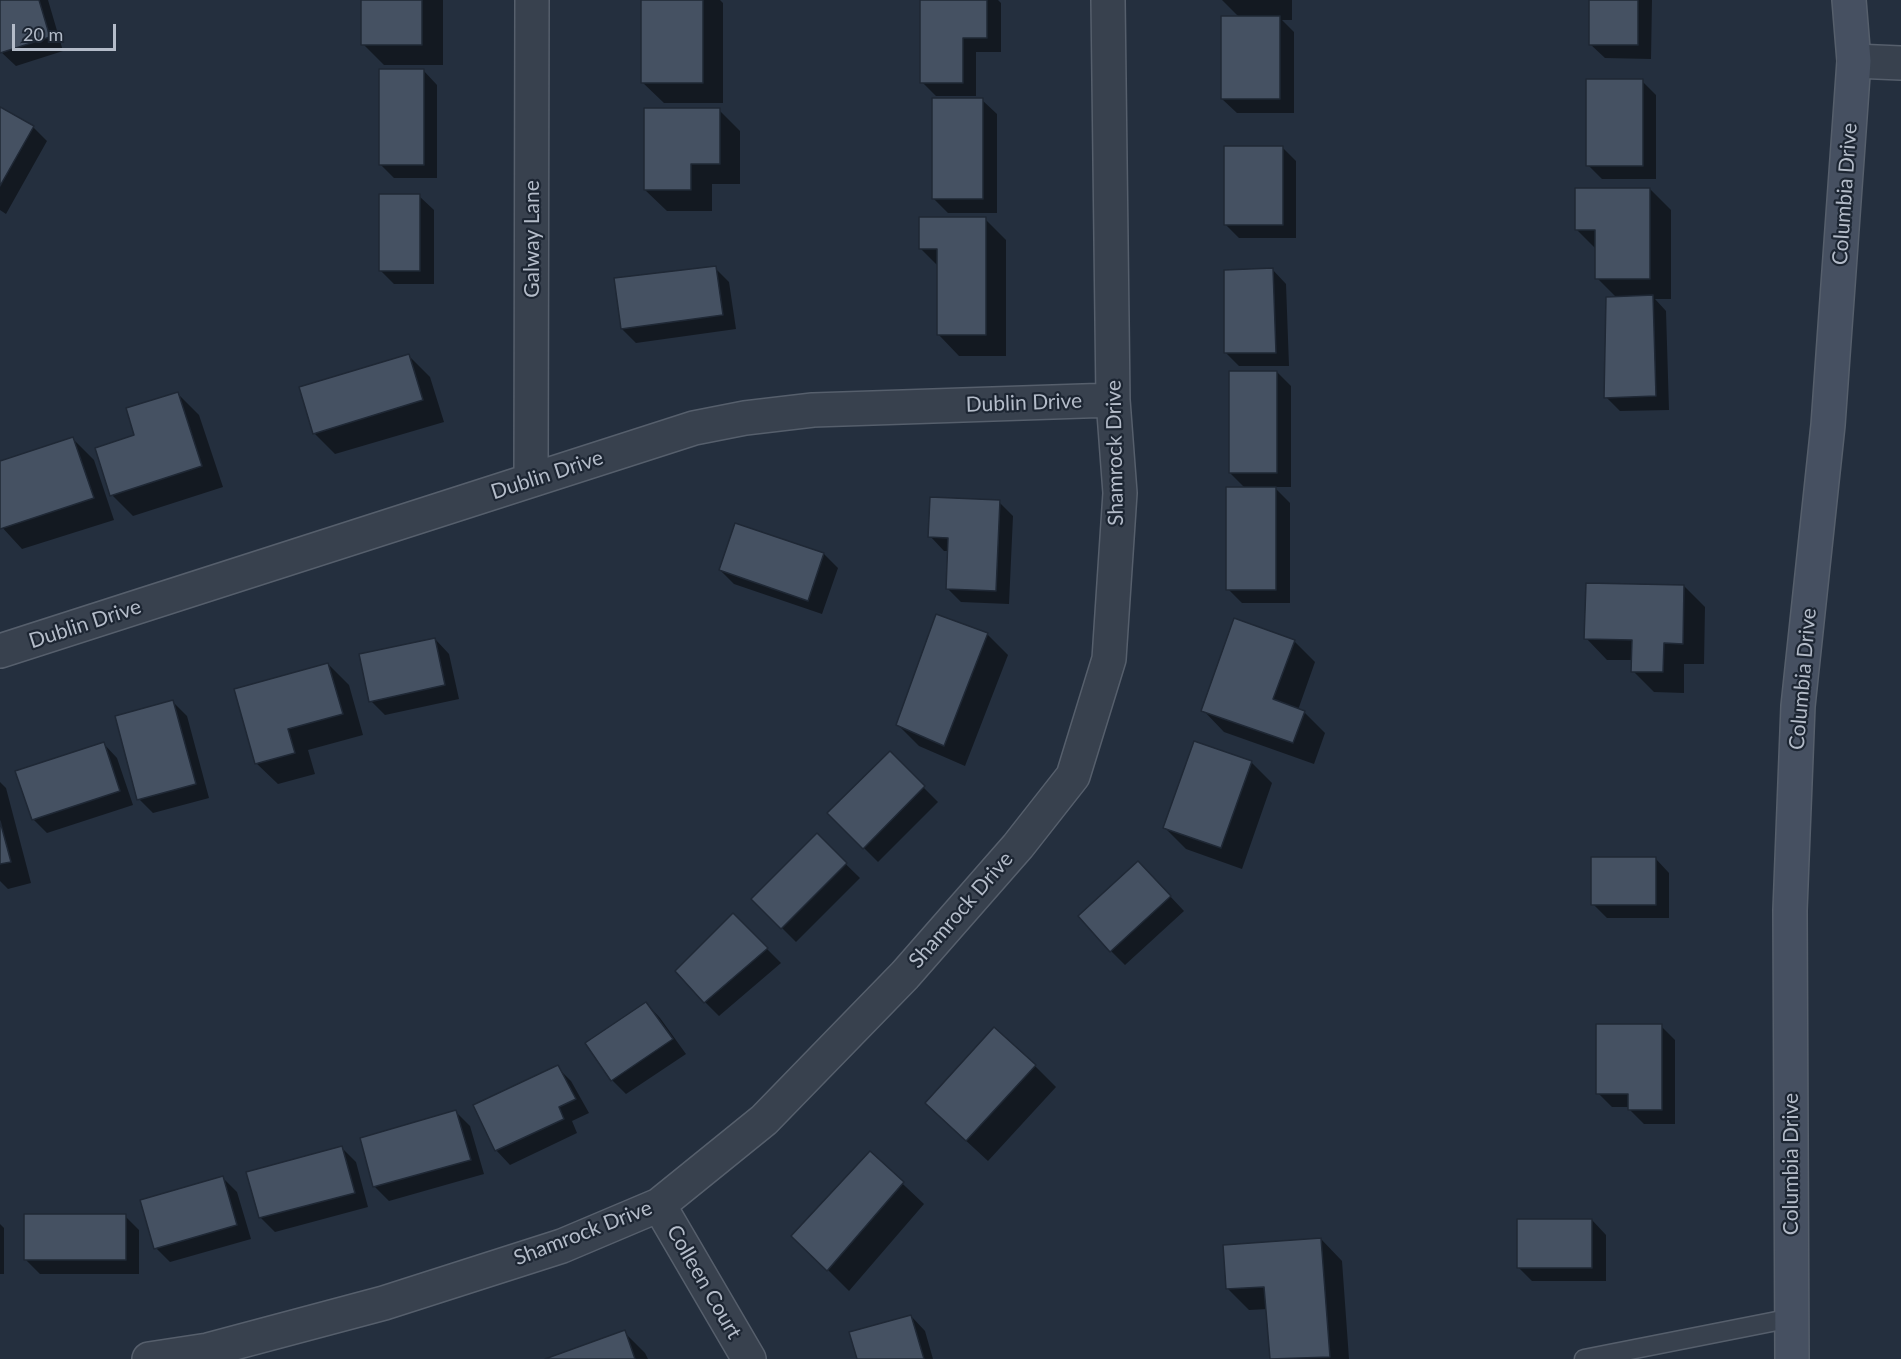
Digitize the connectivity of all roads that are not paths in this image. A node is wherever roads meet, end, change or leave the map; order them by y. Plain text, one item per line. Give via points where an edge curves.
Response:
1 (532, 0) edge
2 (1108, 0) edge
3 (1850, 0) edge
4 (1854, 61) junction
5 (1901, 63) edge
6 (1113, 400) junction
7 (531, 479) junction
8 (0, 651) edge
9 (659, 1204) junction
10 (1792, 1318) junction
11 (149, 1359) edge
12 (749, 1359) edge
13 (1584, 1359) edge
14 (1792, 1359) edge

1 - 7 street, Galway Lane
2 - 6 street, Shamrock Drive
3 - 4 main road, Columbia Drive
4 - 5 street
4 - 10 main road, Columbia Drive via 1828,424 1798,706 1790,910
6 - 7 street, Dublin Drive via 813,410 745,418 694,428
6 - 9 street, Shamrock Drive via 1120,493 1109,658 1073,776 1018,846 888,992 764,1120
7 - 8 street, Dublin Drive
9 - 11 street, Shamrock Drive via 562,1246 384,1303 208,1350
9 - 12 street, Colleen Court
10 - 13 lane
10 - 14 main road, Columbia Drive

